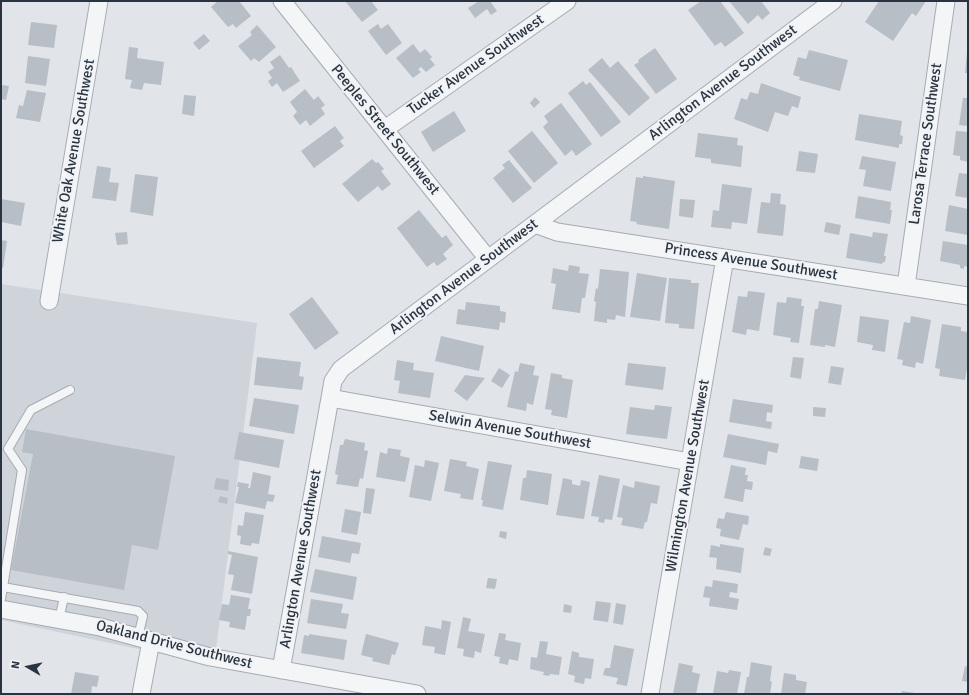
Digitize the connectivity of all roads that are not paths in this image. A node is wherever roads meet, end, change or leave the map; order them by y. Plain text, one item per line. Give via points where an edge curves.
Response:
1 (99, 1) edge
2 (282, 1) edge
3 (567, 1) edge
4 (833, 1) edge
5 (946, 1) edge
6 (385, 129) junction
7 (536, 224) junction
8 (726, 258) junction
9 (488, 259) junction
10 (906, 286) junction
11 (968, 296) edge
12 (49, 301) dead end
13 (70, 390) dead end
14 (330, 398) junction
15 (690, 462) junction
16 (4, 586) junction
17 (64, 598) junction
18 (1, 599) edge
19 (1, 609) edge
20 (59, 620) junction
21 (144, 639) junction
22 (282, 670) junction
23 (141, 694) edge
24 (417, 694) edge
25 (650, 694) edge

1 - 12 street, White Oak Avenue Southwest
2 - 6 street, Peeples Street Southwest
3 - 6 street, Tucker Avenue Southwest
4 - 7 street, Arlington Avenue Southwest
5 - 10 street, Larosa Terrace Southwest
6 - 9 street, Peeples Street Southwest
7 - 8 street, Princess Avenue Southwest via 557,232
7 - 9 street, Arlington Avenue Southwest
8 - 10 street, Princess Avenue Southwest
8 - 15 street, Wilmington Avenue Southwest
9 - 14 street, Arlington Avenue Southwest via 341,369 333,380
10 - 11 street, Princess Avenue Southwest
13 - 16 lane via 31,410 8,449 22,470
14 - 15 street, Selwin Avenue Southwest
14 - 22 street, Arlington Avenue Southwest
15 - 25 street, Wilmington Avenue Southwest
16 - 17 lane
16 - 18 lane
17 - 20 lane
17 - 21 lane via 138,611 143,616
19 - 20 street, Oakland Drive Southwest
20 - 21 street, Oakland Drive Southwest via 100,627
21 - 22 street, Oakland Drive Southwest via 210,657
21 - 23 street
22 - 24 street, Oakland Drive Southwest

